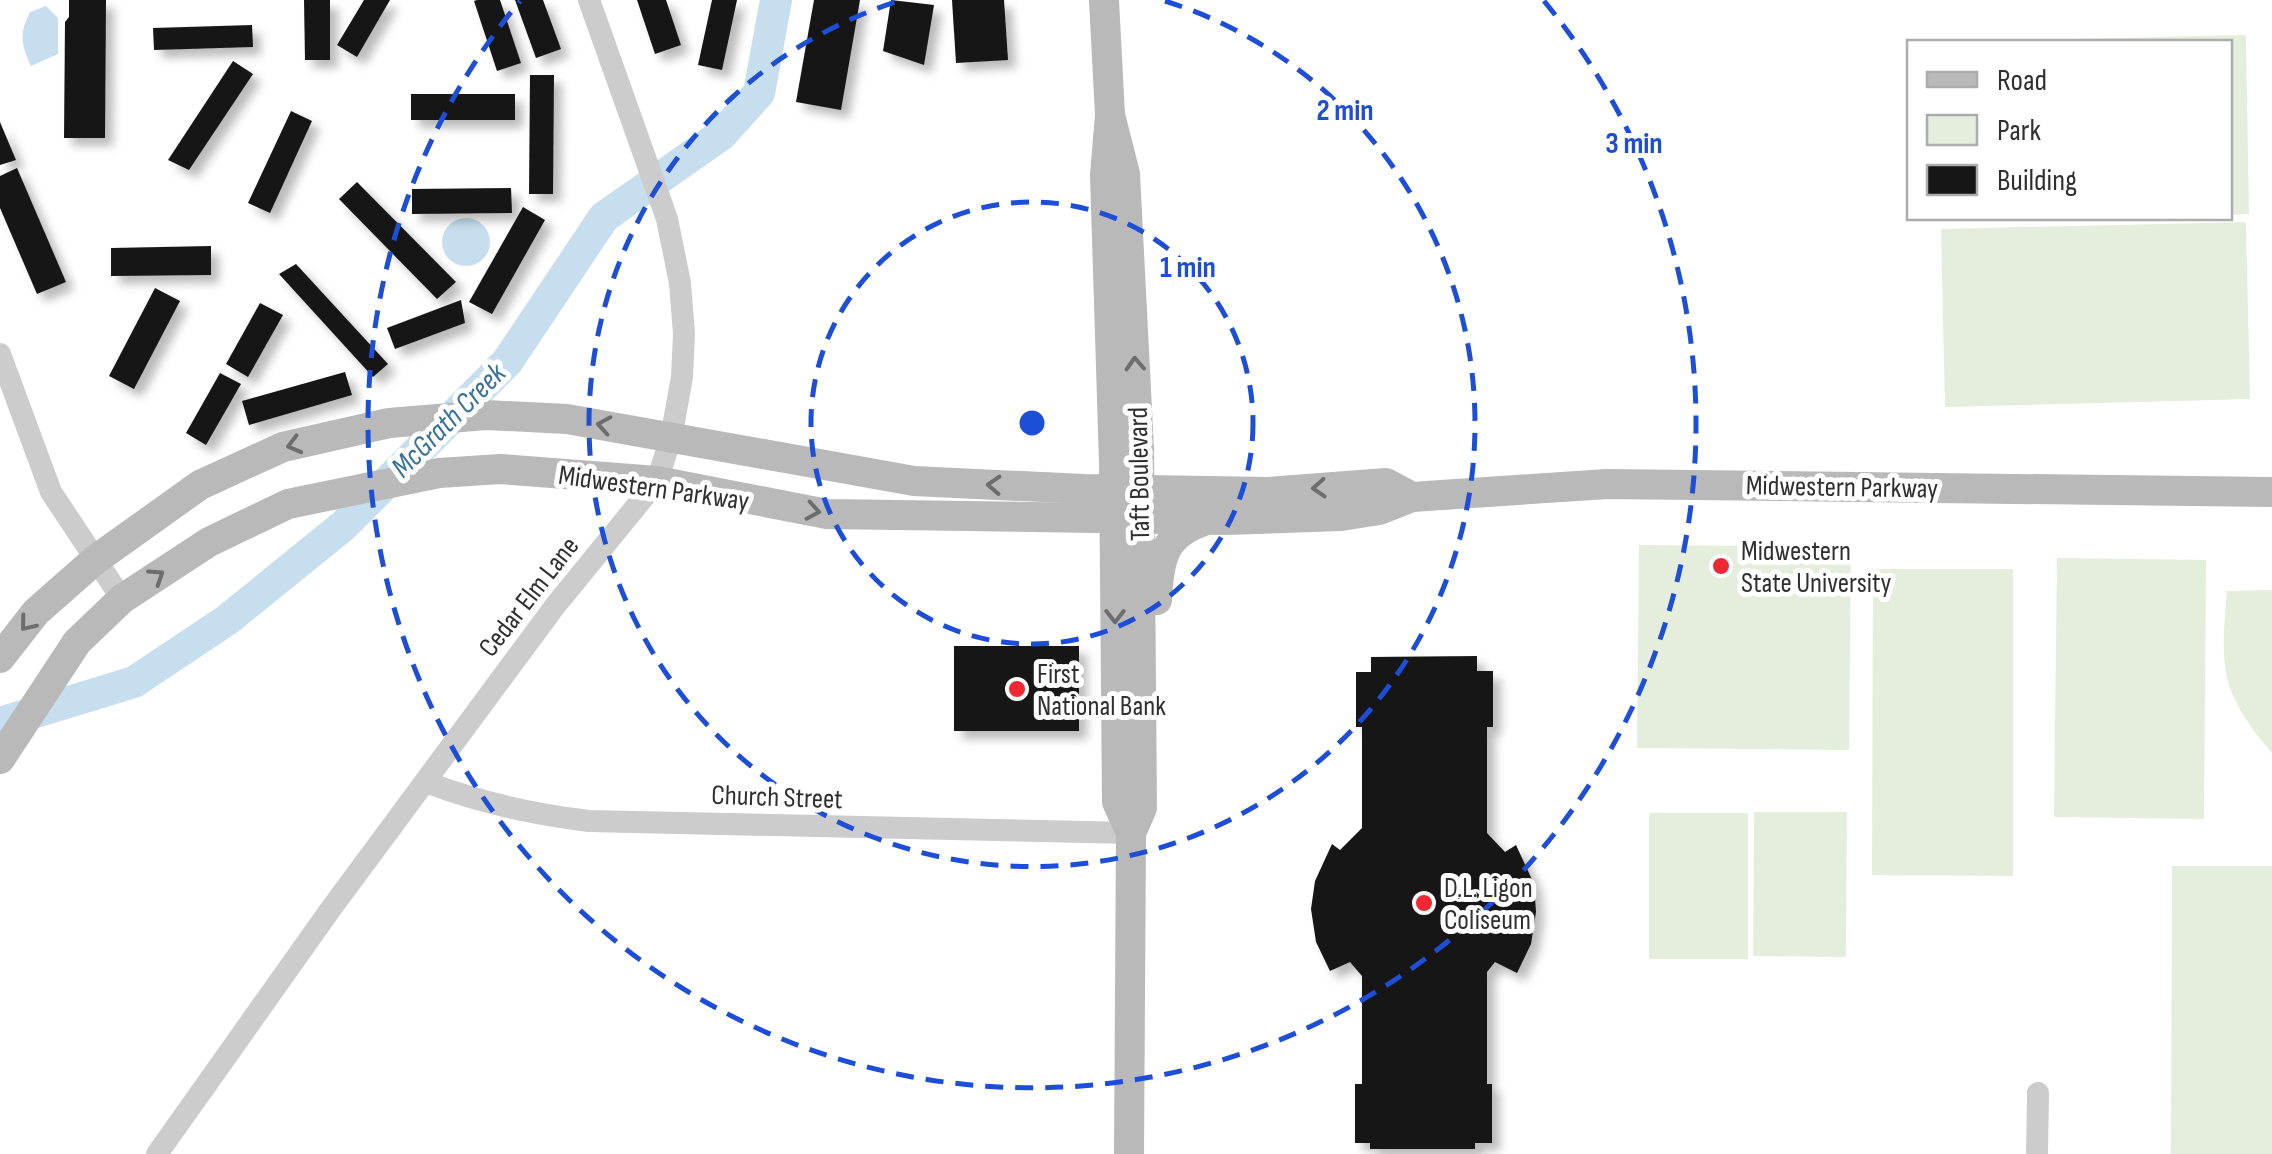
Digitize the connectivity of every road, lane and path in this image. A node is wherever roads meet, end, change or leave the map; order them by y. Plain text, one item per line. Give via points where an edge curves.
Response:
1 (588, 0) edge
2 (1104, 0) edge
3 (0, 354) edge
4 (671, 438) junction
5 (656, 481) junction
6 (2272, 492) edge
7 (1412, 497) junction
8 (1127, 504) junction
9 (1208, 520) junction
10 (95, 560) junction
11 (122, 599) junction
12 (0, 658) edge
13 (0, 759) edge
14 (1141, 777) junction
15 (426, 782) junction
16 (1131, 833) junction
17 (2038, 1093) dead end
18 (157, 1154) edge
19 (1129, 1154) edge
20 (2037, 1154) edge

1 - 4 street, Cedar Elm Lane via 660,199 680,282 682,377
2 - 8 main road, Taft Boulevard via 1110,115 1125,174
3 - 10 street via 51,492
4 - 5 street, Cedar Elm Lane
8 -> 4 main road, Midwestern Parkway via 914,482
4 -> 10 main road, Midwestern Parkway via 567,419 486,415 389,423 283,447 200,486
5 -> 8 main road, Midwestern Parkway via 827,514
11 -> 5 main road, Midwestern Parkway via 209,542 288,504 355,488 500,470
5 - 15 street, Cedar Elm Lane
6 - 7 main road, Midwestern Parkway via 1607,484
7 -> 8 main road, Midwestern Parkway via 1386,482
7 - 9 main road, Midwestern Parkway via 1341,516
8 - 9 main road, Midwestern Parkway
8 - 14 main road, Taft Boulevard
8 -> 16 main road, Taft Boulevard via 1118,802
9 - 14 main road via 1176,534 1159,564
10 - 11 street
10 -> 12 main road, Midwestern Parkway via 36,612
11 - 13 main road, Midwestern Parkway via 77,642
14 - 16 main road, Taft Boulevard via 1142,808
15 - 16 street, Church Street via 522,813 589,821
15 - 18 street, Cedar Elm Lane
16 - 19 main road, Taft Boulevard
17 - 20 street

